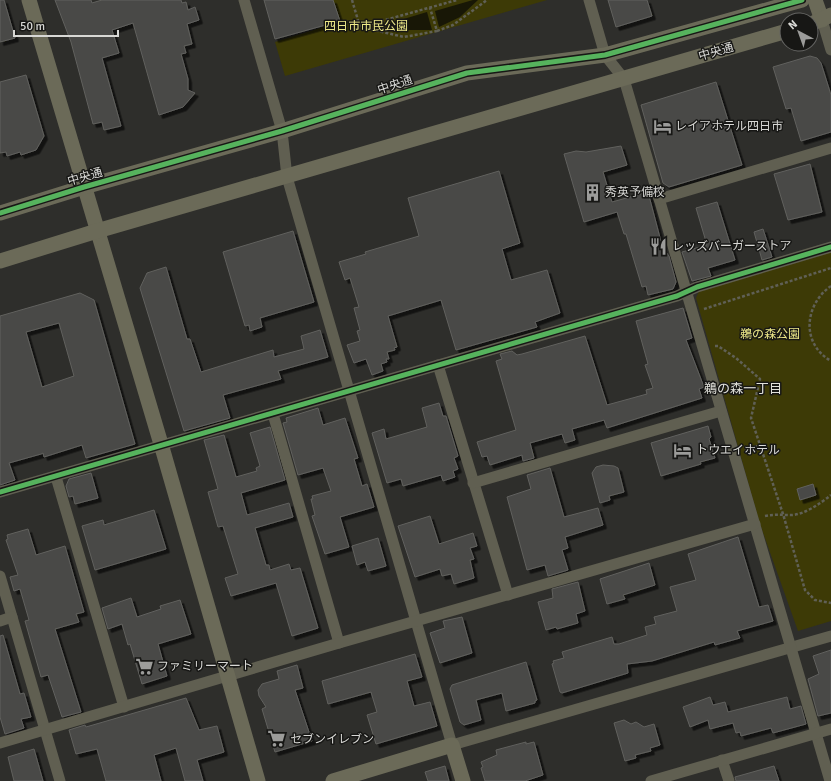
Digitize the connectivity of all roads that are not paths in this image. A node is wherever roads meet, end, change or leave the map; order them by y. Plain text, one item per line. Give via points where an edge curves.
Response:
1 (29, 0) edge
2 (244, 0) edge
3 (588, 0) edge
4 (802, 0) edge
5 (815, 0) edge
6 (821, 20) edge
7 (779, 33) edge
8 (831, 50) edge
9 (605, 55) junction
10 (624, 79) junction
11 (282, 131) junction
12 (831, 148) edge
13 (287, 177) junction
14 (84, 187) junction
15 (659, 199) junction
16 (0, 213) edge
17 (97, 231) junction
18 (831, 247) edge
19 (0, 261) edge
20 (687, 292) junction
21 (438, 365) junction
22 (349, 390) junction
23 (721, 411) junction
24 (273, 414) junction
25 (161, 444) junction
26 (56, 477) junction
27 (473, 483) junction
28 (0, 492) edge
29 (754, 521) junction
30 (0, 576) edge
31 (508, 595) junction
32 (12, 617) junction
33 (0, 620) edge
34 (417, 621) junction
35 (831, 636) edge
36 (339, 643) junction
37 (791, 648) junction
38 (229, 676) junction
39 (124, 707) junction
40 (831, 729) edge
41 (45, 730) junction
42 (816, 734) junction
43 (0, 743) edge
44 (452, 745) junction
45 (722, 760) junction
46 (60, 781) edge
47 (258, 781) edge
48 (333, 781) edge
49 (463, 781) edge
50 (651, 781) edge
51 (729, 781) edge
52 (830, 781) edge

1 - 14 street
2 - 11 street
3 - 9 street
4 - 9 street, 中央通
5 - 6 street
6 - 8 street
7 - 10 street, 中央通
9 - 10 street
9 - 11 street, 中央通 via 467,72
10 - 13 street, 中央通
10 - 15 street
11 - 13 street
11 - 14 street, 中央通
12 - 15 street
13 - 17 street, 中央通
13 - 22 street
14 - 16 street, 中央通
14 - 17 street
15 - 20 street
17 - 19 street, 中央通
17 - 25 street
18 - 20 street
20 - 21 street
20 - 23 street
21 - 22 street
21 - 27 street
22 - 24 street
22 - 34 street
23 - 27 street
23 - 29 street
24 - 25 street
24 - 36 street
25 - 26 street
25 - 38 street
26 - 28 street
26 - 39 street
27 - 31 street
29 - 31 street
29 - 37 street
30 - 32 street
31 - 34 street
32 - 33 street
32 - 41 street
34 - 36 street
34 - 44 street
35 - 37 street
36 - 38 street
37 - 42 street
37 - 44 street
38 - 39 street
38 - 47 street
39 - 41 street
40 - 42 street
41 - 43 street
41 - 46 street
42 - 45 street
42 - 52 street
44 - 48 street
44 - 49 street
45 - 50 street
45 - 51 street

